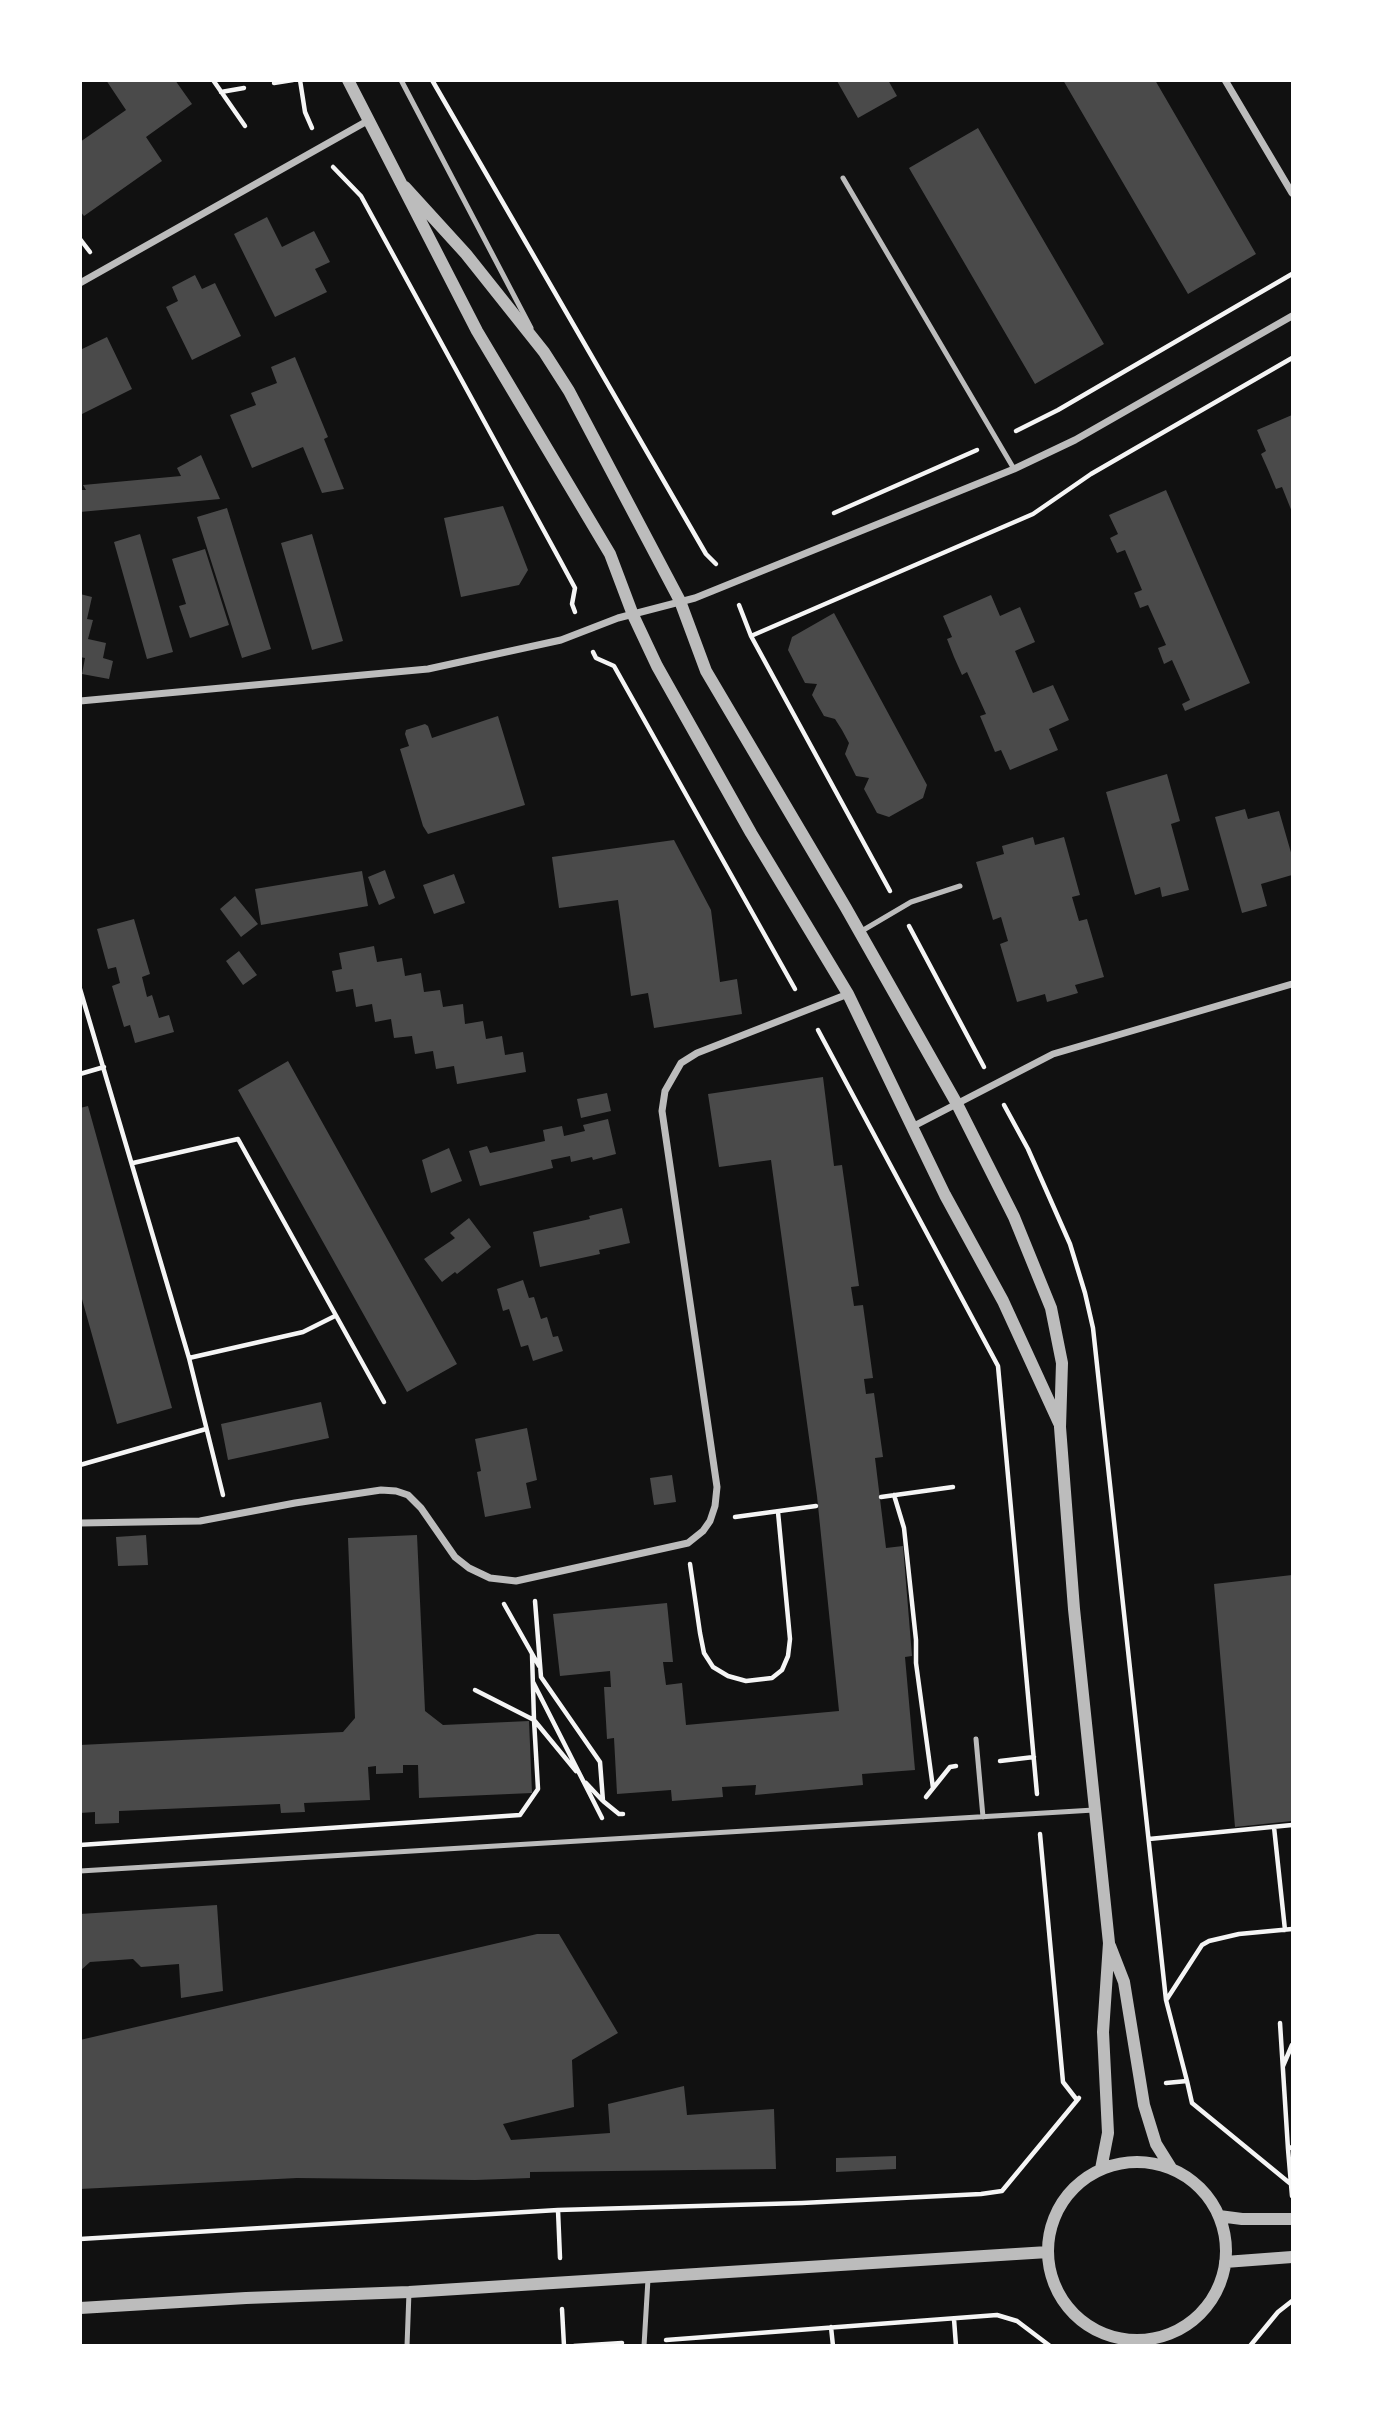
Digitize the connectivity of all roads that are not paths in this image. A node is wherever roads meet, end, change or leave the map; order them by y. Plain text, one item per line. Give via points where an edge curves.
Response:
1 (348, 80) edge
2 (401, 80) edge
3 (1225, 80) edge
4 (369, 120) junction
5 (843, 178) dead end
6 (405, 187) junction
7 (1293, 193) edge
8 (80, 283) edge
9 (1293, 317) edge
10 (544, 352) junction
11 (1014, 469) junction
12 (680, 601) junction
13 (633, 615) junction
14 (80, 701) edge
15 (960, 886) dead end
16 (860, 932) junction
17 (1293, 984) edge
18 (848, 994) junction
19 (957, 1104) junction
20 (911, 1128) junction
21 (1060, 1427) junction
22 (80, 1523) edge
23 (976, 1739) dead end
24 (1094, 1810) junction
25 (983, 1817) junction
26 (80, 1871) edge
27 (1109, 1942) junction
28 (1171, 2168) junction
29 (1101, 2169) junction
30 (1219, 2217) junction
31 (1293, 2219) edge
32 (1048, 2252) junction
33 (1293, 2257) edge
34 (1225, 2262) junction
35 (648, 2276) junction
36 (409, 2292) junction
37 (80, 2308) edge
38 (1170, 2339) edge
39 (1127, 2342) edge
40 (645, 2344) edge
41 (407, 2346) edge

1 - 4 street
2 - 10 lane
3 - 7 street
4 - 6 street
4 - 8 street
5 - 11 lane
6 - 10 street
6 - 13 street via 477,331 610,554
9 - 11 street via 1075,440
10 - 12 street
11 - 12 street via 730,586
12 - 13 street
12 - 16 street via 706,671
13 - 14 street via 561,639 428,669
13 - 18 street via 751,833
15 - 16 lane via 911,902
16 - 19 street
17 - 19 street via 1053,1054
18 - 20 street
18 - 22 street via 696,1052 681,1063 665,1091 662,1111 716,1487 710,1521 688,1543 516,1581 490,1578 469,1568 455,1557 421,1508 396,1491 200,1521
19 - 20 street
19 - 21 street via 1014,1217 1051,1308 1062,1363
20 - 21 street via 1003,1301
21 - 24 street
23 - 25 lane
24 - 25 lane
24 - 27 street
25 - 26 lane
27 - 28 street via 1124,1982 1144,2105 1156,2144
27 - 29 street via 1102,2032 1108,2133
28 - 29 street via 1126,2162
28 - 30 street via 1208,2196
29 - 32 street via 1079,2183 1062,2203 1051,2226
30 - 31 street
30 - 34 street
32 - 35 street
32 - 39 street via 1052,2277 1063,2300 1080,2319
33 - 34 street
34 - 38 street via 1207,2305
35 - 36 street
35 - 40 lane
36 - 37 street
36 - 41 lane
38 - 39 street

